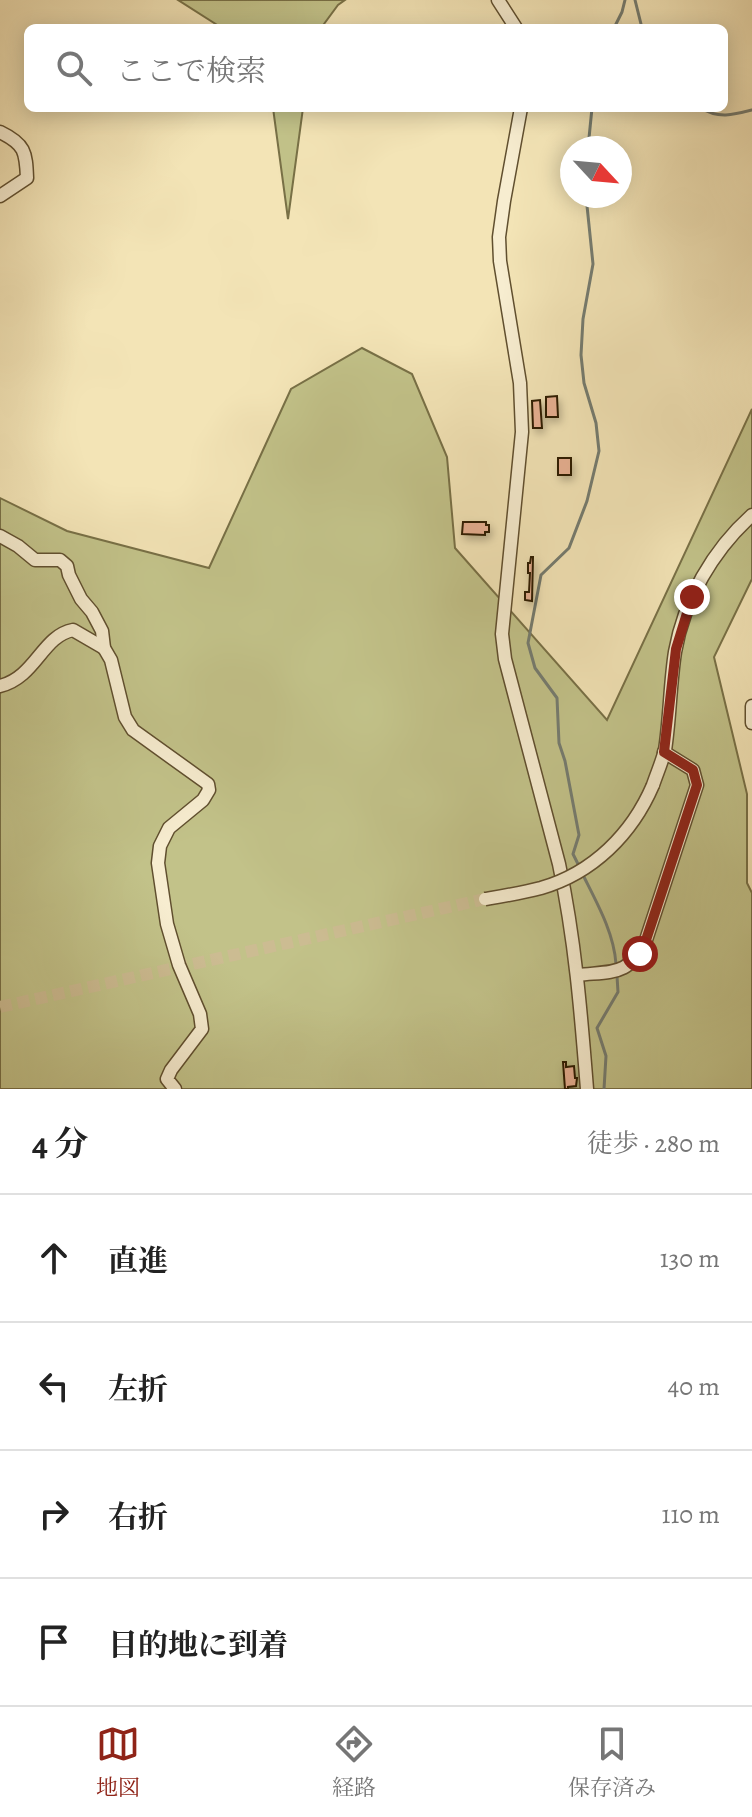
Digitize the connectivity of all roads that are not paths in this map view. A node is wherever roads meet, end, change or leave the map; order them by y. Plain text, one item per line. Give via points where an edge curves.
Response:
1 (498, 0) edge
2 (513, 24) edge
3 (520, 112) edge
4 (0, 132) edge
5 (0, 196) edge
6 (752, 515) edge
7 (0, 536) edge
8 (104, 648) junction
9 (0, 686) edge
10 (752, 706) edge
11 (752, 723) edge
12 (664, 752) junction
13 (485, 899) tunnel mouth
14 (578, 975) junction
15 (175, 1089) edge
16 (587, 1089) edge

1 - 2 street
3 - 14 street via 499,237 522,432 502,634 562,876
4 - 5 street via 26,153 27,178
6 - 12 street via 727,540 688,608 676,649
7 - 8 street via 35,560 60,560 67,566 102,631
8 - 9 street via 73,630 61,632 28,671
8 - 15 street via 133,730 208,784 209,790 169,828 158,863 167,924 202,1029 171,1070 167,1079
10 - 11 street
12 - 13 street, bridge via 645,804 610,849 579,872 541,888
12 - 14 street via 693,770 697,785 646,940 634,961 620,971
14 - 16 street

